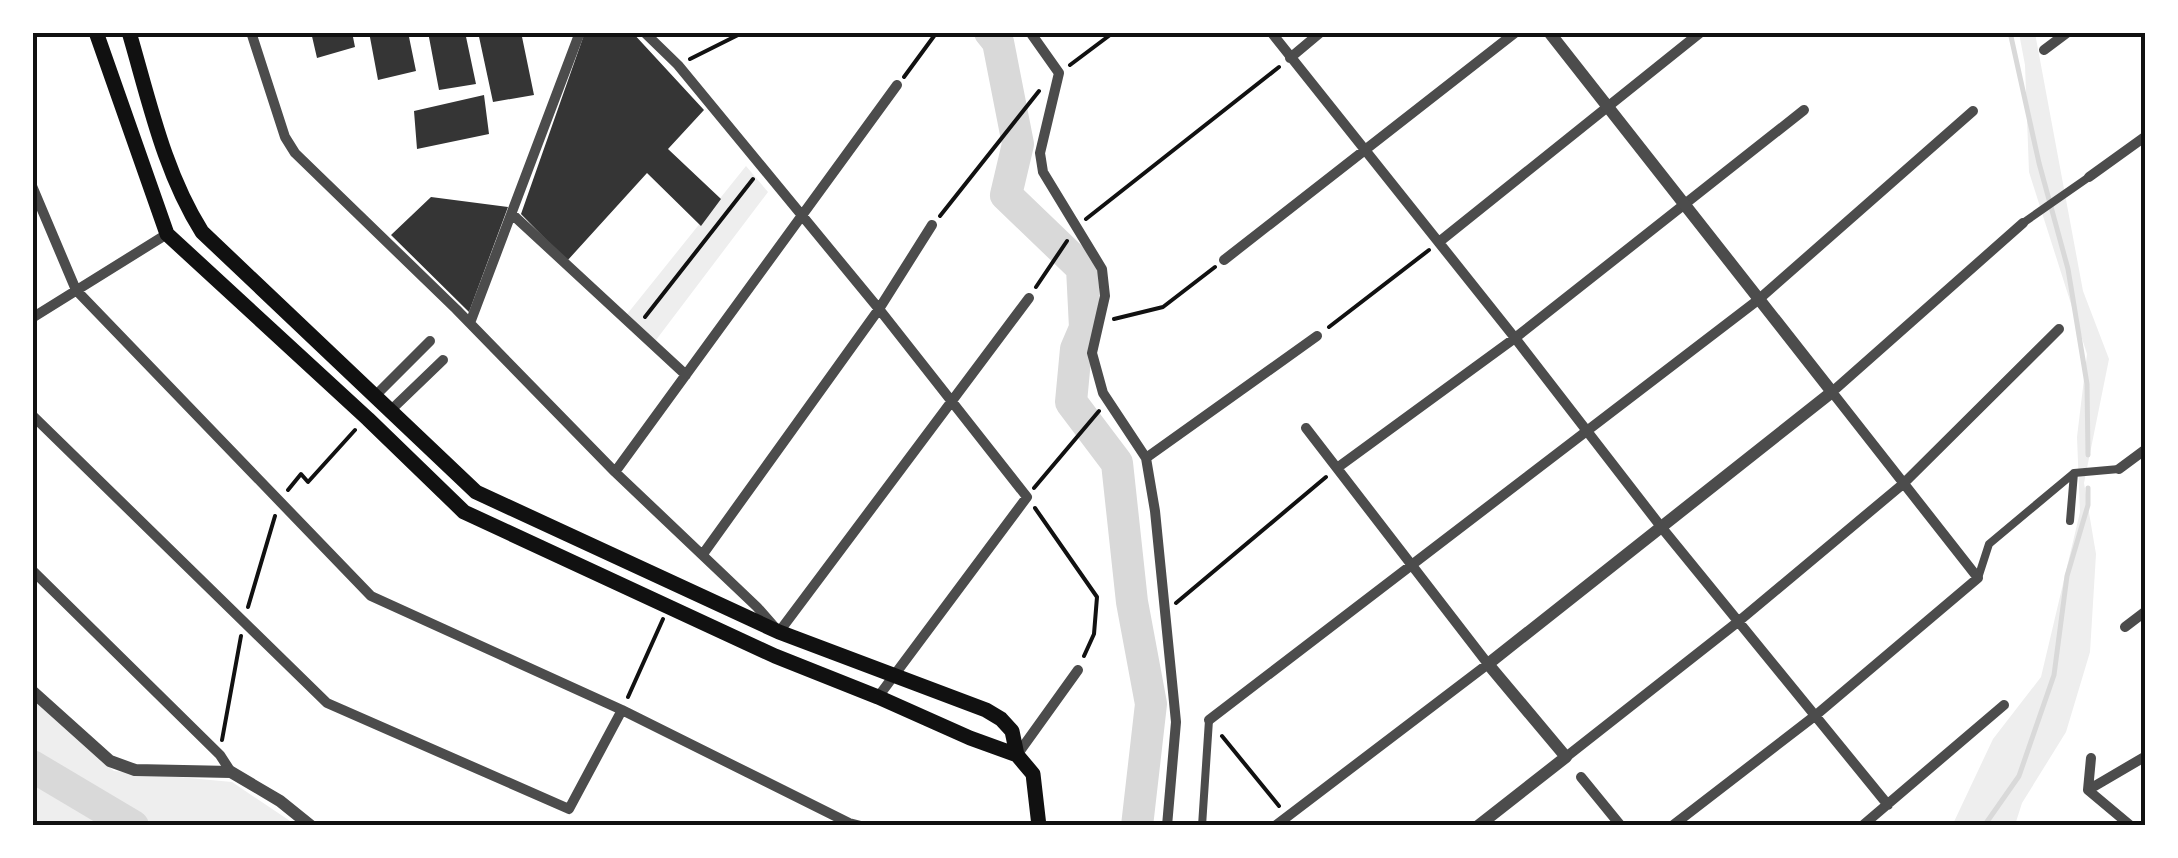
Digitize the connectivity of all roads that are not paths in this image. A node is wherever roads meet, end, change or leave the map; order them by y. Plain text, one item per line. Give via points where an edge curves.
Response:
1 (96, 32) edge
2 (129, 32) edge
3 (251, 32) edge
4 (580, 32) edge
5 (644, 32) edge
6 (1030, 32) edge
7 (1271, 32) edge
8 (1321, 32) edge
9 (1516, 32) edge
10 (1549, 32) edge
11 (1702, 32) edge
12 (2068, 32) edge
13 (2044, 50) dead end
14 (1290, 58) junction
15 (897, 85) road end
16 (1608, 108) junction
17 (1804, 110) dead end
18 (1973, 111) dead end
19 (2146, 136) edge
20 (1365, 150) junction
21 (2089, 176) joint
22 (32, 186) edge
23 (1684, 204) junction
24 (513, 216) junction
25 (803, 218) junction
26 (2023, 223) joint
27 (932, 226) road end
28 (167, 234) junction
29 (1439, 242) junction
30 (1224, 260) road end
31 (76, 290) junction
32 (1029, 298) road end
33 (1758, 300) junction
34 (879, 309) junction
35 (32, 318) edge
36 (470, 323) junction
37 (2059, 329) dead end
38 (1317, 336) road end
39 (1515, 338) junction
40 (430, 341) dead end
41 (443, 360) dead end
42 (686, 375) junction
43 (1832, 392) junction
44 (376, 395) junction
45 (952, 400) junction
46 (391, 410) junction
47 (32, 416) edge
48 (1306, 428) dead end
49 (1587, 430) junction
50 (2146, 449) edge
51 (1146, 458) junction
52 (1338, 468) junction
53 (2119, 470) joint
54 (615, 472) junction
55 (2074, 473) junction
56 (1903, 484) junction
57 (2070, 521) dead end
58 (1662, 528) junction
59 (702, 554) junction
60 (1413, 564) junction
61 (32, 570) edge
62 (1978, 578) junction
63 (2146, 611) edge
64 (1739, 621) junction
65 (2125, 627) dead end
66 (779, 632) junction
67 (1488, 664) junction
68 (1078, 670) road end
69 (892, 676) junction
70 (32, 692) edge
71 (878, 697) junction
72 (2004, 705) dead end
73 (622, 710) junction
74 (1816, 716) junction
75 (1210, 720) joint
76 (1018, 755) junction
77 (2146, 756) edge
78 (1566, 757) junction
79 (2091, 758) dead end
80 (231, 772) junction
81 (1581, 777) dead end
82 (2088, 790) junction
83 (1888, 805) junction
84 (311, 826) edge
85 (861, 826) edge
86 (1039, 826) edge
87 (1167, 826) edge
88 (1202, 826) edge
89 (1274, 826) edge
90 (1478, 826) edge
91 (1621, 826) edge
92 (1672, 826) edge
93 (1862, 826) edge
94 (2130, 826) edge

1 - 28 main road
2 - 44 main road via 168,164 202,232
3 - 36 street via 290,147
4 - 24 street
5 - 25 street via 678,64
6 - 51 street via 1059,74 1040,153 1044,172 1106,281 1092,353 1103,393
7 - 14 street
8 - 14 street
9 - 20 street
10 - 16 street
11 - 16 street
12 - 13 street
14 - 20 street
15 - 25 street
16 - 23 street
16 - 29 street
17 - 23 street
18 - 33 street
19 - 21 street
20 - 29 street
20 - 30 street
21 - 26 street
22 - 31 street
23 - 33 street
23 - 39 street
24 - 36 street
24 - 42 street
25 - 34 street
25 - 42 street
26 - 43 street
27 - 34 street
28 - 31 street
28 - 71 main road via 464,512
29 - 39 street
31 - 35 street
31 - 73 street via 371,596
32 - 45 street
33 - 43 street
33 - 49 street
34 - 45 street
34 - 59 street
36 - 54 street
37 - 56 street
38 - 51 street
39 - 49 street
39 - 52 street
40 - 44 street
41 - 46 street
42 - 54 street
43 - 56 street
43 - 58 street
44 - 46 main road
45 - 66 street
45 - 69 street via 1027,497
46 - 66 main road via 476,492
47 - 73 street via 327,704 569,809
48 - 52 street
49 - 58 street
49 - 60 street
50 - 53 street
51 - 87 street via 1176,722
52 - 60 street
53 - 55 street
54 - 59 street
55 - 57 street
55 - 62 street via 1989,544
56 - 62 street
56 - 64 street
58 - 64 street
58 - 67 street
59 - 66 street
60 - 67 street
60 - 75 street
61 - 80 street
62 - 74 street
63 - 65 street
64 - 74 street
64 - 78 street
66 - 69 main road
67 - 78 street
67 - 89 street
68 - 76 street
69 - 71 street
69 - 76 main road via 1001,718
70 - 80 street via 121,766
71 - 76 main road
72 - 83 street
73 - 85 street
74 - 83 street
74 - 92 street
75 - 88 street
76 - 86 main road via 1033,774
77 - 82 street
78 - 90 street
79 - 82 street
80 - 84 street
81 - 91 street
82 - 94 street
83 - 93 street

